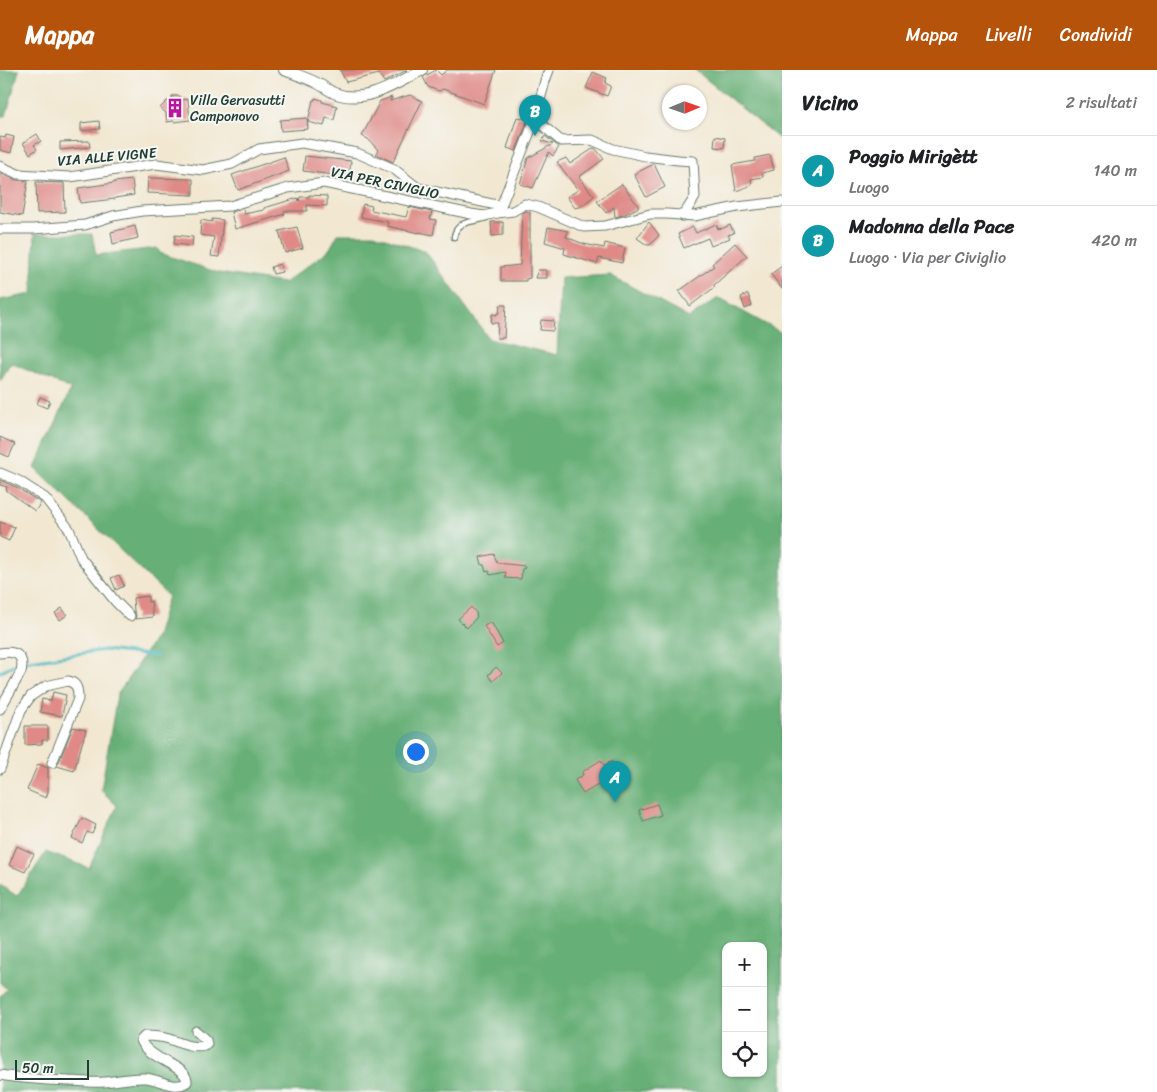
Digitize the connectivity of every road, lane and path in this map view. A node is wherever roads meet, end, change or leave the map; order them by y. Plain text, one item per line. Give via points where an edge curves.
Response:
1 (284, 70) edge
2 (422, 70) edge
3 (549, 70) edge
4 (536, 118) junction
5 (0, 166) edge
6 (782, 202) edge
7 (499, 209) junction
8 (683, 216) junction
9 (0, 228) edge
10 (454, 237) dead end
11 (0, 473) edge
12 (130, 616) dead end
13 (0, 653) edge
14 (0, 709) edge
15 (52, 763) dead end
16 (0, 770) edge
17 (196, 1031) dead end
18 (0, 1075) edge

1 - 2 street via 334,93 349,96 379,92
3 - 4 street
4 - 7 street
4 - 8 street via 561,140 592,140 644,156 694,161 695,197
5 - 7 street, VIA ALLE VIGNE via 18,174 70,177 156,164 203,170 232,164 259,149 302,143 357,153 394,169 418,188
6 - 8 street, VIA PER CIVIGLIO
7 - 8 street, VIA PER CIVIGLIO via 513,211 525,204 538,206 584,227 605,226 650,214
7 - 9 street, VIA PER CIVIGLIO via 484,216 324,183 288,188 230,206 142,211 85,225
7 - 10 lane via 485,219 463,223
11 - 12 street via 45,498 69,529 81,558
13 - 14 street via 15,653 22,662 21,672
15 - 16 street via 78,699 75,684 68,681 46,686 31,696 21,710
17 - 18 street via 206,1040 205,1046 198,1048 145,1036 141,1040 156,1057 186,1075 187,1082 180,1085 148,1078 103,1082

